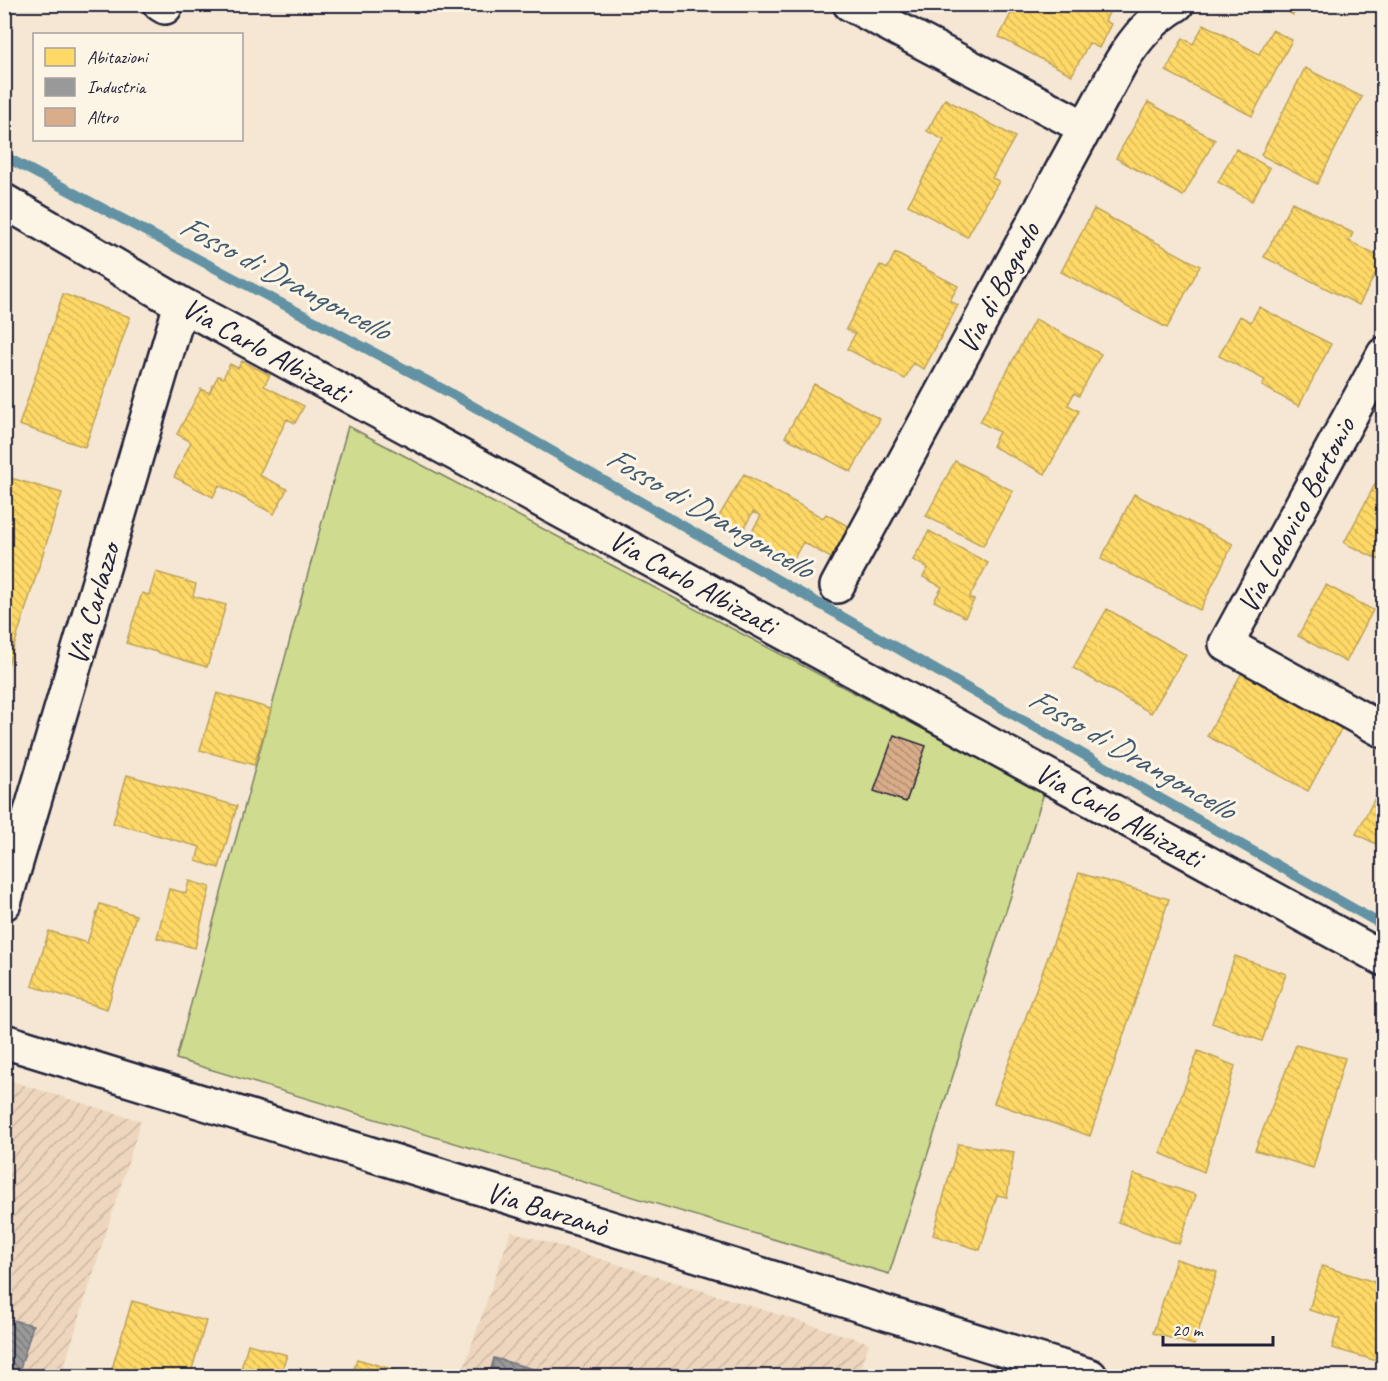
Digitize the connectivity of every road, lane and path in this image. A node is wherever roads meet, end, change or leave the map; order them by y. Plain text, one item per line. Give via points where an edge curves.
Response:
1 (850, 4) edge
2 (1177, 4) edge
3 (1084, 127) junction
4 (4, 201) edge
5 (181, 304) junction
6 (1383, 354) edge
7 (837, 586) dead end
8 (1383, 731) edge
9 (4, 903) edge
10 (1383, 959) edge
11 (4, 1041) edge
12 (1090, 1377) edge

1 - 3 street
2 - 3 street, Via di Bagnolo via 1157,16 1136,39
3 - 7 street, Via di Bagnolo
4 - 5 street, Via Carlo Albizzati
5 - 9 street, Via Carlazzo
5 - 10 street, Via Carlo Albizzati
6 - 8 street, Via Lodovico Bertonio via 1226,644
11 - 12 street, Via Barzanò

